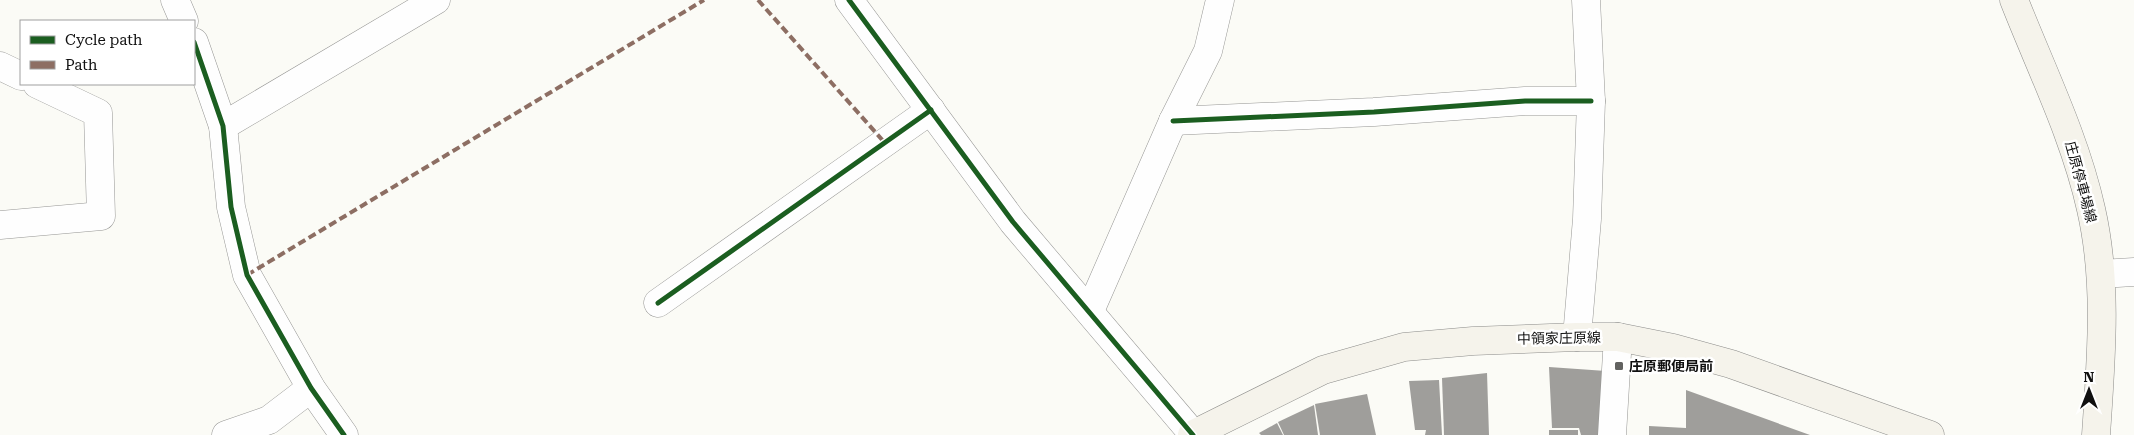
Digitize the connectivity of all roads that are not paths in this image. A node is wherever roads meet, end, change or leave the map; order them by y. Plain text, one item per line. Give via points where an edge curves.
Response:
1 (175, 0) edge
2 (436, 0) edge
3 (849, 0) edge
4 (1220, 0) edge
5 (1586, 0) edge
6 (2014, 0) edge
7 (184, 20) edge
8 (195, 45) edge
9 (0, 66) edge
10 (20, 76) edge
11 (39, 85) edge
12 (1592, 100) junction
13 (931, 110) junction
14 (1173, 120) junction
15 (223, 126) junction
16 (0, 225) edge
17 (2134, 272) edge
18 (2101, 274) junction
19 (658, 303) dead end
20 (1090, 311) junction
21 (1577, 337) junction
22 (1618, 338) junction
23 (311, 388) junction
24 (226, 435) edge
25 (344, 435) edge
26 (1192, 435) edge
27 (1612, 435) edge
28 (1930, 435) edge
29 (2096, 435) edge

1 - 7 street
2 - 15 street
3 - 13 street
4 - 14 street via 1208,51
5 - 12 street
6 - 18 main road, 庄原停車場線 via 2064,122 2091,209
8 - 15 street
9 - 10 street
11 - 16 street via 98,113 101,216
12 - 14 street via 1525,100 1374,112
12 - 21 street via 1587,219
13 - 19 street
13 - 20 street via 1013,222
14 - 20 street
15 - 23 street via 231,207 247,275
17 - 18 street
18 - 29 main road, 庄原停車場線 via 2101,368
20 - 26 street
21 - 22 main road, 中領家庄原線
21 - 26 main road, 中領家庄原線 via 1404,347 1323,370
22 - 27 street
22 - 28 main road, 中領家庄原線 via 1673,348 1731,364
23 - 24 street via 269,420
23 - 25 street

